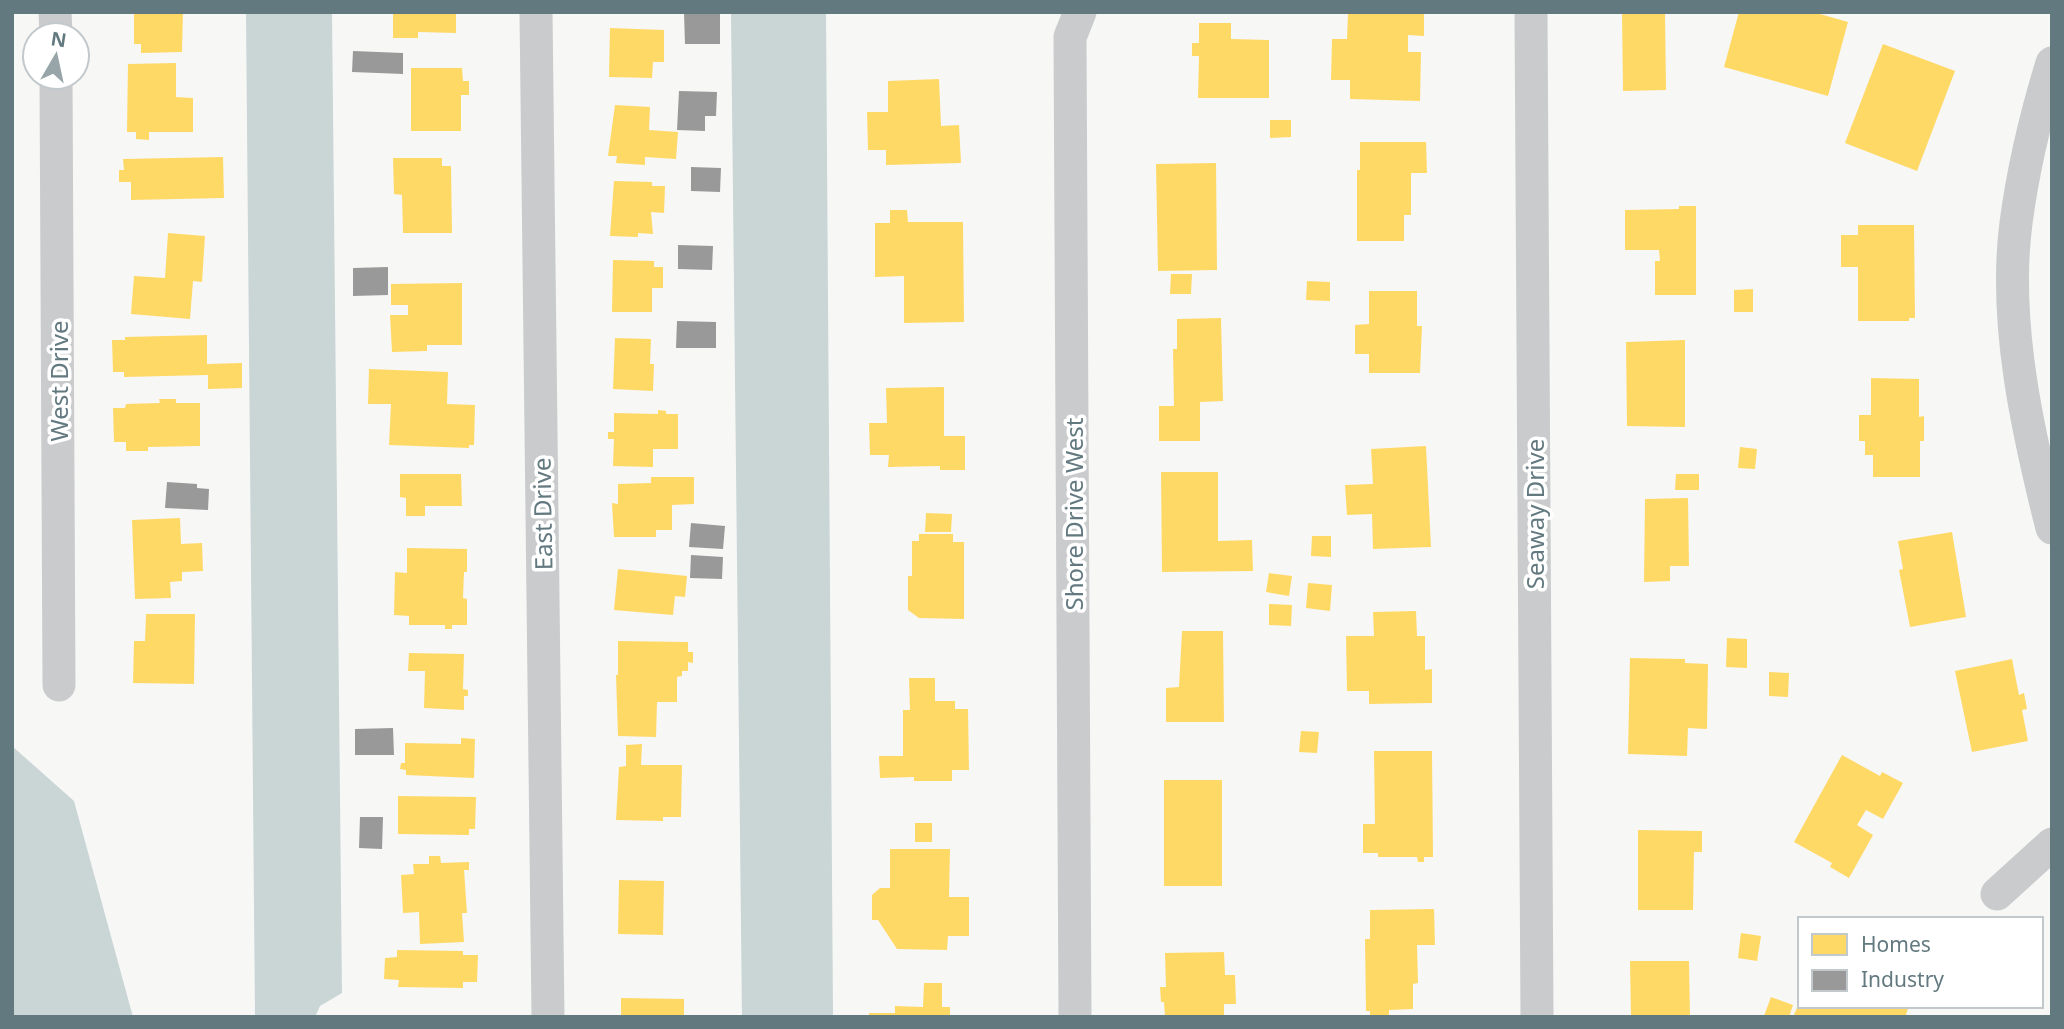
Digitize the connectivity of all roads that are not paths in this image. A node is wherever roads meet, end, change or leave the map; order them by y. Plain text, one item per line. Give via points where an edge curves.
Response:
1 (536, 12) edge
2 (1080, 12) edge
3 (1531, 12) edge
4 (2052, 63) edge
5 (56, 91) edge
6 (2052, 528) edge
7 (59, 685) dead end
8 (2052, 844) edge
9 (1997, 894) dead end
10 (548, 1017) edge
11 (1075, 1017) edge
12 (1537, 1017) edge

1 - 10 street, East Drive
2 - 11 street, Shore Drive West via 1070,37
3 - 12 street, Seaway Drive
4 - 6 street via 2016,224 2013,306 2032,449
5 - 7 street, West Drive
8 - 9 street

